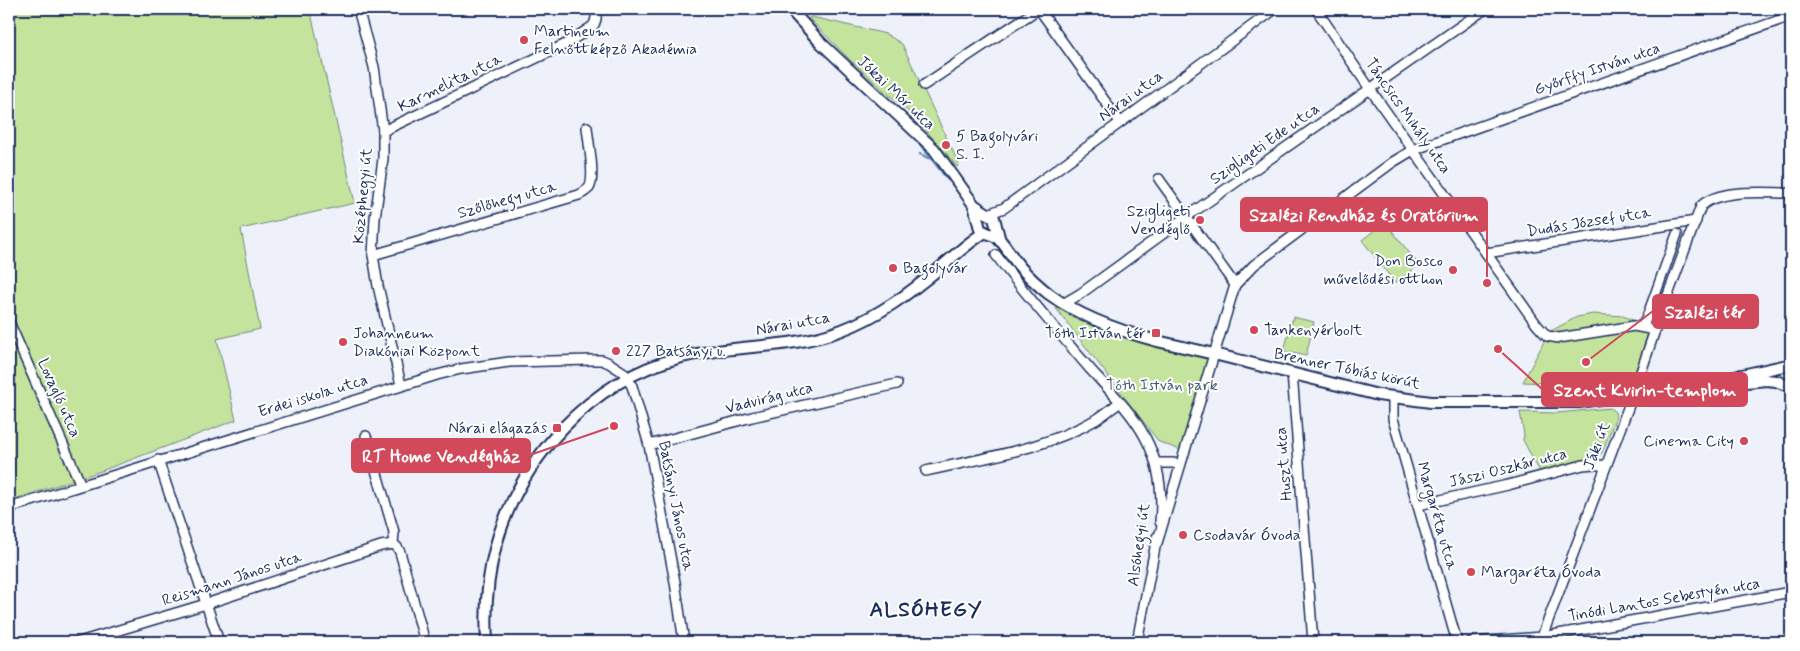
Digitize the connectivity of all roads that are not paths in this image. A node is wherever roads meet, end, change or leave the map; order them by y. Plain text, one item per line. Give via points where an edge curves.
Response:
1 (358, 9) edge
2 (595, 9) edge
3 (790, 9) edge
4 (1039, 9) edge
5 (1275, 9) edge
6 (1316, 9) edge
7 (1485, 9) edge
8 (1791, 16) edge
9 (924, 85) dead end
10 (1370, 89) junction
11 (1120, 122) junction
12 (587, 127) dead end
13 (383, 131) junction
14 (1413, 150) junction
15 (1160, 179) dead end
16 (1791, 193) edge
17 (974, 206) junction
18 (1004, 208) junction
19 (988, 214) junction
20 (1186, 217) junction
21 (1696, 221) junction
22 (996, 223) junction
23 (982, 228) junction
24 (1677, 234) dead end
25 (1000, 241) junction
26 (1486, 253) junction
27 (373, 255) junction
28 (996, 255) dead end
29 (1234, 284) junction
30 (1063, 304) junction
31 (9, 322) edge
32 (1642, 326) junction
33 (1655, 330) junction
34 (1214, 354) junction
35 (1790, 363) edge
36 (1292, 373) junction
37 (627, 378) junction
38 (1723, 381) junction
39 (897, 384) dead end
40 (401, 385) junction
41 (1791, 387) edge
42 (1633, 396) junction
43 (1393, 398) junction
44 (1119, 403) junction
45 (366, 436) dead end
46 (649, 445) junction
47 (158, 460) junction
48 (1156, 463) junction
49 (1180, 465) junction
50 (1605, 466) junction
51 (926, 471) dead end
52 (81, 485) junction
53 (1418, 504) junction
54 (9, 508) edge
55 (1157, 543) junction
56 (394, 544) junction
57 (1791, 592) edge
58 (206, 604) junction
59 (1541, 639) edge
60 (79, 642) edge
61 (219, 642) edge
62 (425, 642) edge
63 (487, 642) edge
64 (684, 642) edge
65 (1137, 642) edge
66 (1313, 642) edge
67 (1457, 642) edge
68 (1471, 642) edge

1 - 13 street, Középhegyi út via 374,67
2 - 13 street, Karmelita utca via 593,26 566,44
3 - 17 street, Jókai Mór utca via 821,43 934,148
4 - 9 street
4 - 11 street
5 - 11 street, Nárai utca
6 - 10 street, Táncsics Mihály utca
7 - 10 street, Szigligeti Ede utca
8 - 14 street, Győrffy István utca
10 - 14 street, Táncsics Mihály utca
10 - 20 street, Szigligeti Ede utca
11 - 18 street, Nárai utca
12 - 27 street, Szőlőhegy utca via 592,175 586,191
13 - 27 street, Középhegyi út
14 - 26 street, Táncsics Mihály utca
14 - 29 street, Győrffy István utca via 1254,265
15 - 20 street
16 - 21 street, Jáki út via 1715,197 1701,206
17 - 19 street, Jókai Mór utca
17 - 23 street, Jókai Mór utca
18 - 19 street, Nárai utca
18 - 22 street, Nárai utca
19 - 22 street, Jókai Mór utca
19 - 23 street via 980,216
20 - 29 street
20 - 30 street, Szigligeti Ede utca
21 - 26 street, Dudás József utca
21 - 33 street, Jáki út
22 - 23 street via 993,230
22 - 25 street, Brenner Tóbiás körút
23 - 25 street, Brenner Tóbiás körút
23 - 37 street, Nárai utca via 948,261 896,302 841,330 805,340 679,358
24 - 32 street
25 - 30 street, Brenner Tóbiás körút via 1028,275
26 - 32 street, Táncsics Mihály utca via 1547,336 1559,338
27 - 40 street, Középhegyi út
28 - 44 street, Alsóhegyi út via 1030,300
29 - 34 street
30 - 34 street, Brenner Tóbiás körút via 1132,334
31 - 52 street, Lovagló utca
32 - 33 street
33 - 42 street, Jáki út
34 - 36 street, Brenner Tóbiás körút
34 - 49 street
35 - 38 street, Brenner Tóbiás körút
35 - 41 street via 1786,375
36 - 43 street, Brenner Tóbiás körút
36 - 66 street, Huszt utca
37 - 40 street, Erdei iskola utca via 617,367 602,360 531,361 461,369
37 - 46 street, Batsányi János utca
37 - 63 street, Nárai utca via 588,405 557,434 519,488 502,525 491,565 487,589
38 - 41 street, Brenner Tóbiás körút via 1766,380
38 - 42 street, Brenner Tóbiás körút
39 - 46 street, Vadvirág utca via 762,414
40 - 47 street, Erdei iskola utca
42 - 43 street, Brenner Tóbiás körút via 1532,403 1431,402
42 - 50 street, Jáki út
43 - 53 street, Margaréta utca via 1393,419
44 - 48 street, Alsóhegyi út via 1144,436
44 - 51 street via 1098,419 1024,449
45 - 56 street via 394,532
46 - 64 street, Batsányi János utca via 676,582
47 - 52 street, Erdei iskola utca
47 - 58 street
48 - 49 street
48 - 55 street, Alsóhegyi út via 1161,494
49 - 55 street
50 - 53 street, Jászi Oszkár utca via 1583,465
50 - 59 street, Jáki út
52 - 54 street, Erdei iskola utca
53 - 67 street, Margaréta utca
55 - 65 street, Alsóhegyi út
56 - 58 street, Reismann János utca
56 - 62 street via 400,552
57 - 59 street, Tinódi Lantos Sebestyén utca
58 - 60 street, Reismann János utca
58 - 61 street
59 - 68 street, Tinódi Lantos Sebestyén utca

